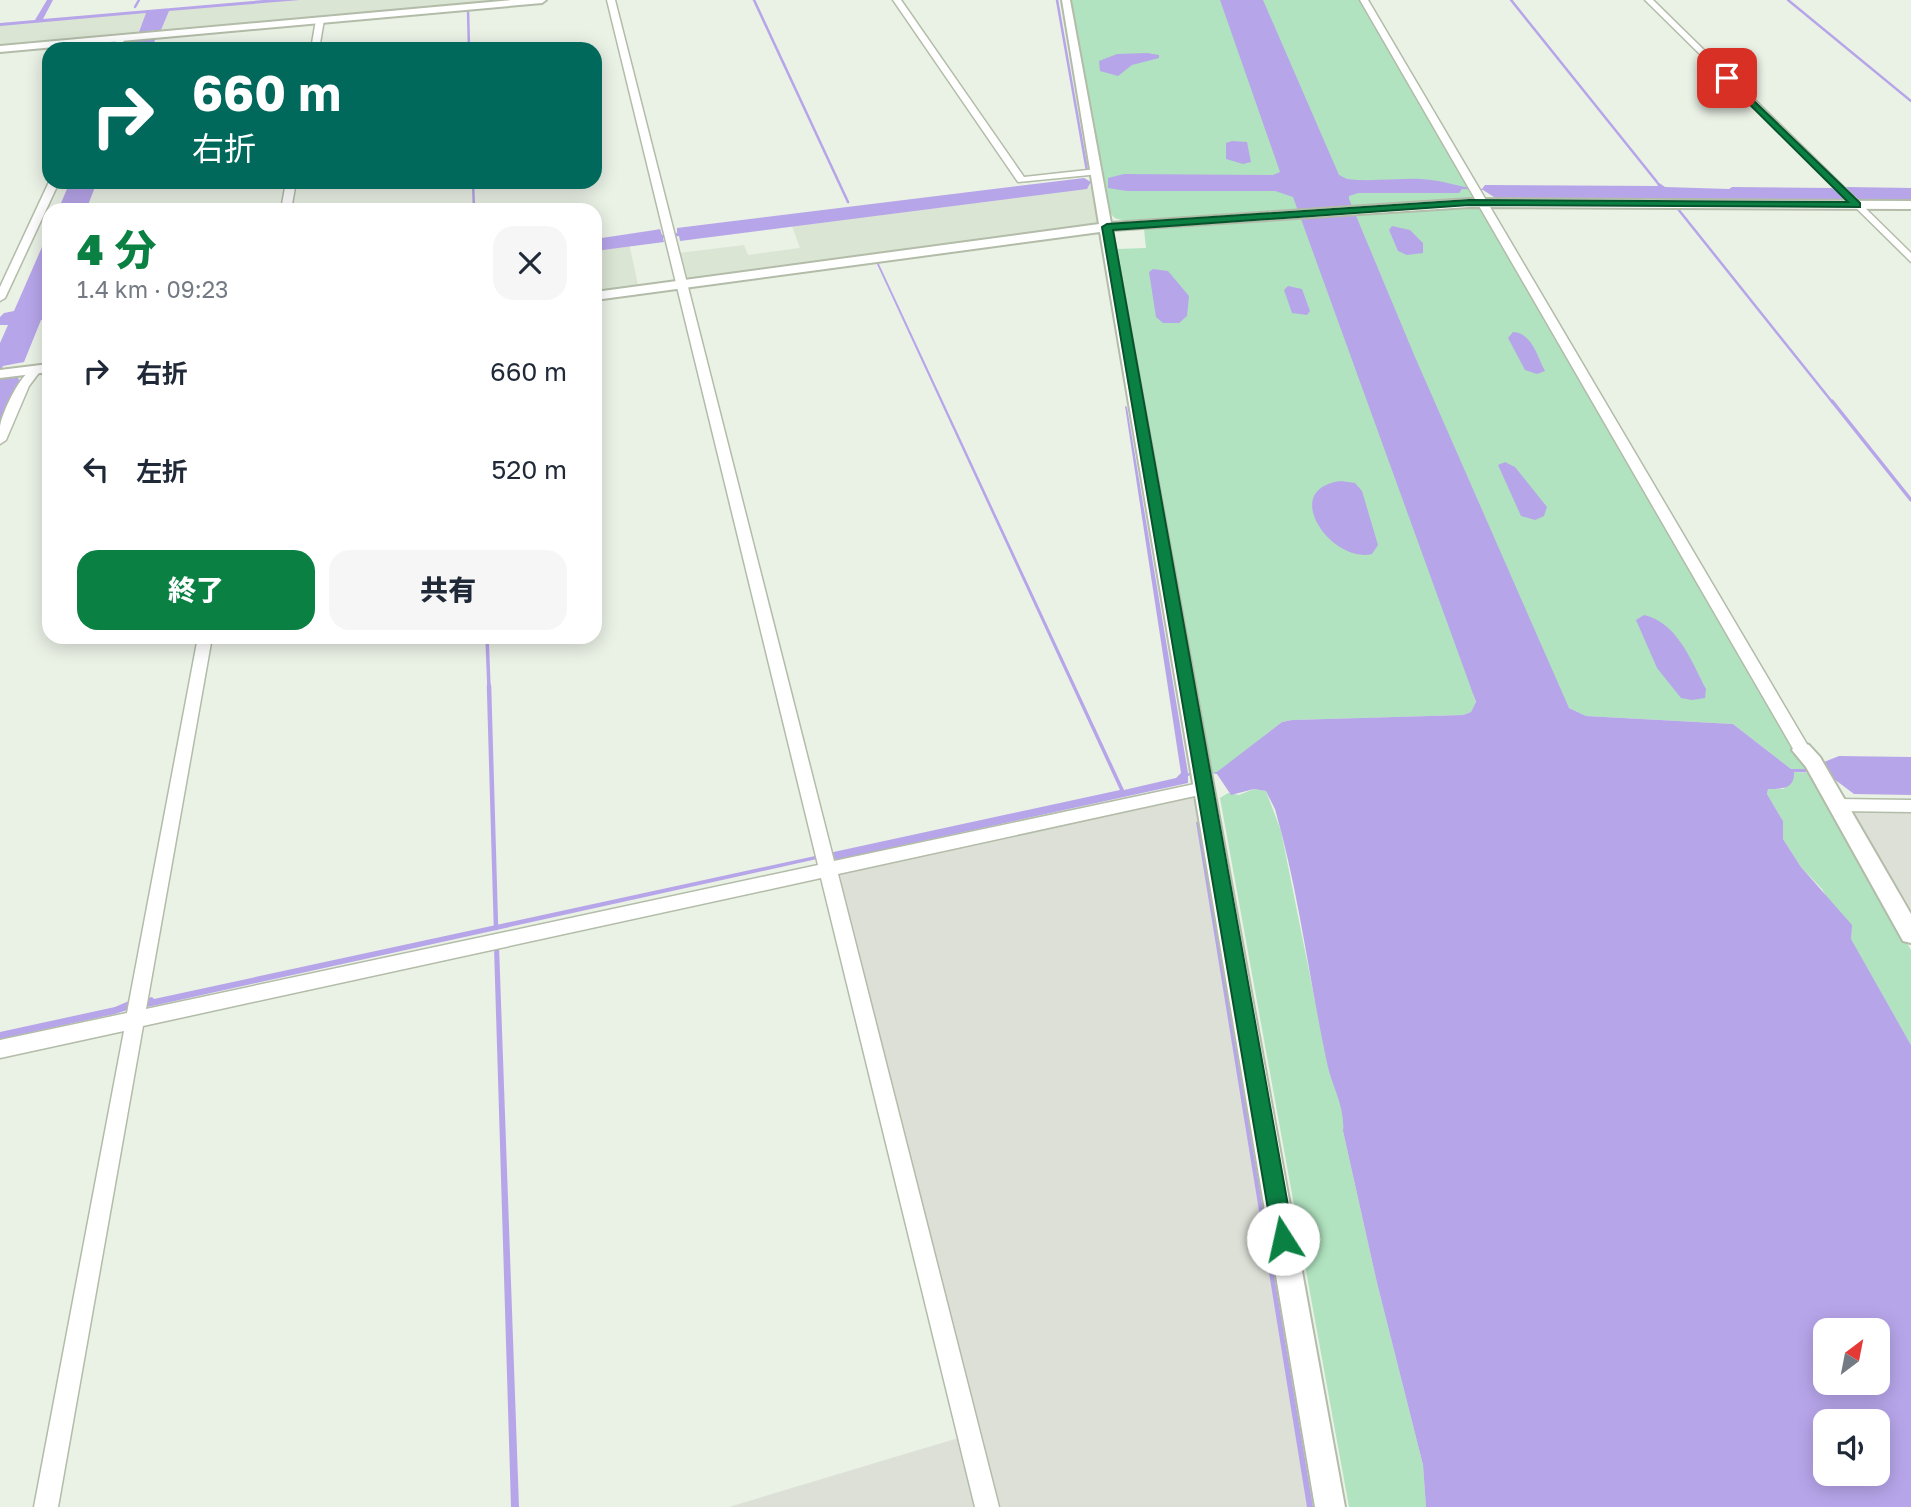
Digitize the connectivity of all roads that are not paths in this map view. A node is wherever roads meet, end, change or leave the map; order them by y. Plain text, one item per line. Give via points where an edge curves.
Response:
1 (542, 0) edge
2 (611, 0) edge
3 (897, 0) edge
4 (1066, 0) edge
5 (1364, 0) edge
6 (1648, 0) edge
7 (521, 1) edge
8 (320, 20) junction
9 (151, 35) joint
10 (121, 38) junction
11 (77, 42) edge
12 (119, 42) edge
13 (316, 42) edge
14 (42, 45) edge
15 (0, 49) edge
16 (1097, 172) junction
17 (1478, 193) junction
18 (1849, 197) junction
19 (1911, 205) edge
20 (42, 208) edge
21 (1107, 227) junction
22 (1911, 259) edge
23 (681, 285) junction
24 (602, 295) edge
25 (0, 298) edge
26 (42, 369) edge
27 (5, 373) edge
28 (0, 440) edge
29 (204, 644) edge
30 (1808, 756) joint
31 (1204, 788) junction
32 (1838, 805) junction
33 (1911, 806) edge
34 (825, 860) junction
35 (1911, 934) edge
36 (138, 1009) junction
37 (0, 1049) edge
38 (46, 1507) edge
39 (987, 1507) edge
40 (1330, 1507) edge

1 - 7 street
2 - 23 street
3 - 16 street via 1021,180
4 - 16 street
5 - 17 street
6 - 18 street
7 - 8 street
8 - 9 street
8 - 13 street
9 - 10 street
10 - 11 street
10 - 12 street
14 - 15 street
16 - 21 street
17 - 18 street
17 - 21 street via 1367,210
17 - 30 street
18 - 19 street
18 - 22 street
20 - 25 street
21 - 23 street
21 - 31 street
23 - 24 street
23 - 34 street
26 - 27 street
26 - 28 street via 23,384
29 - 36 street
30 - 32 street
31 - 34 street
31 - 40 street
32 - 33 street
32 - 35 street
34 - 36 street
34 - 39 street
36 - 37 street
36 - 38 street

